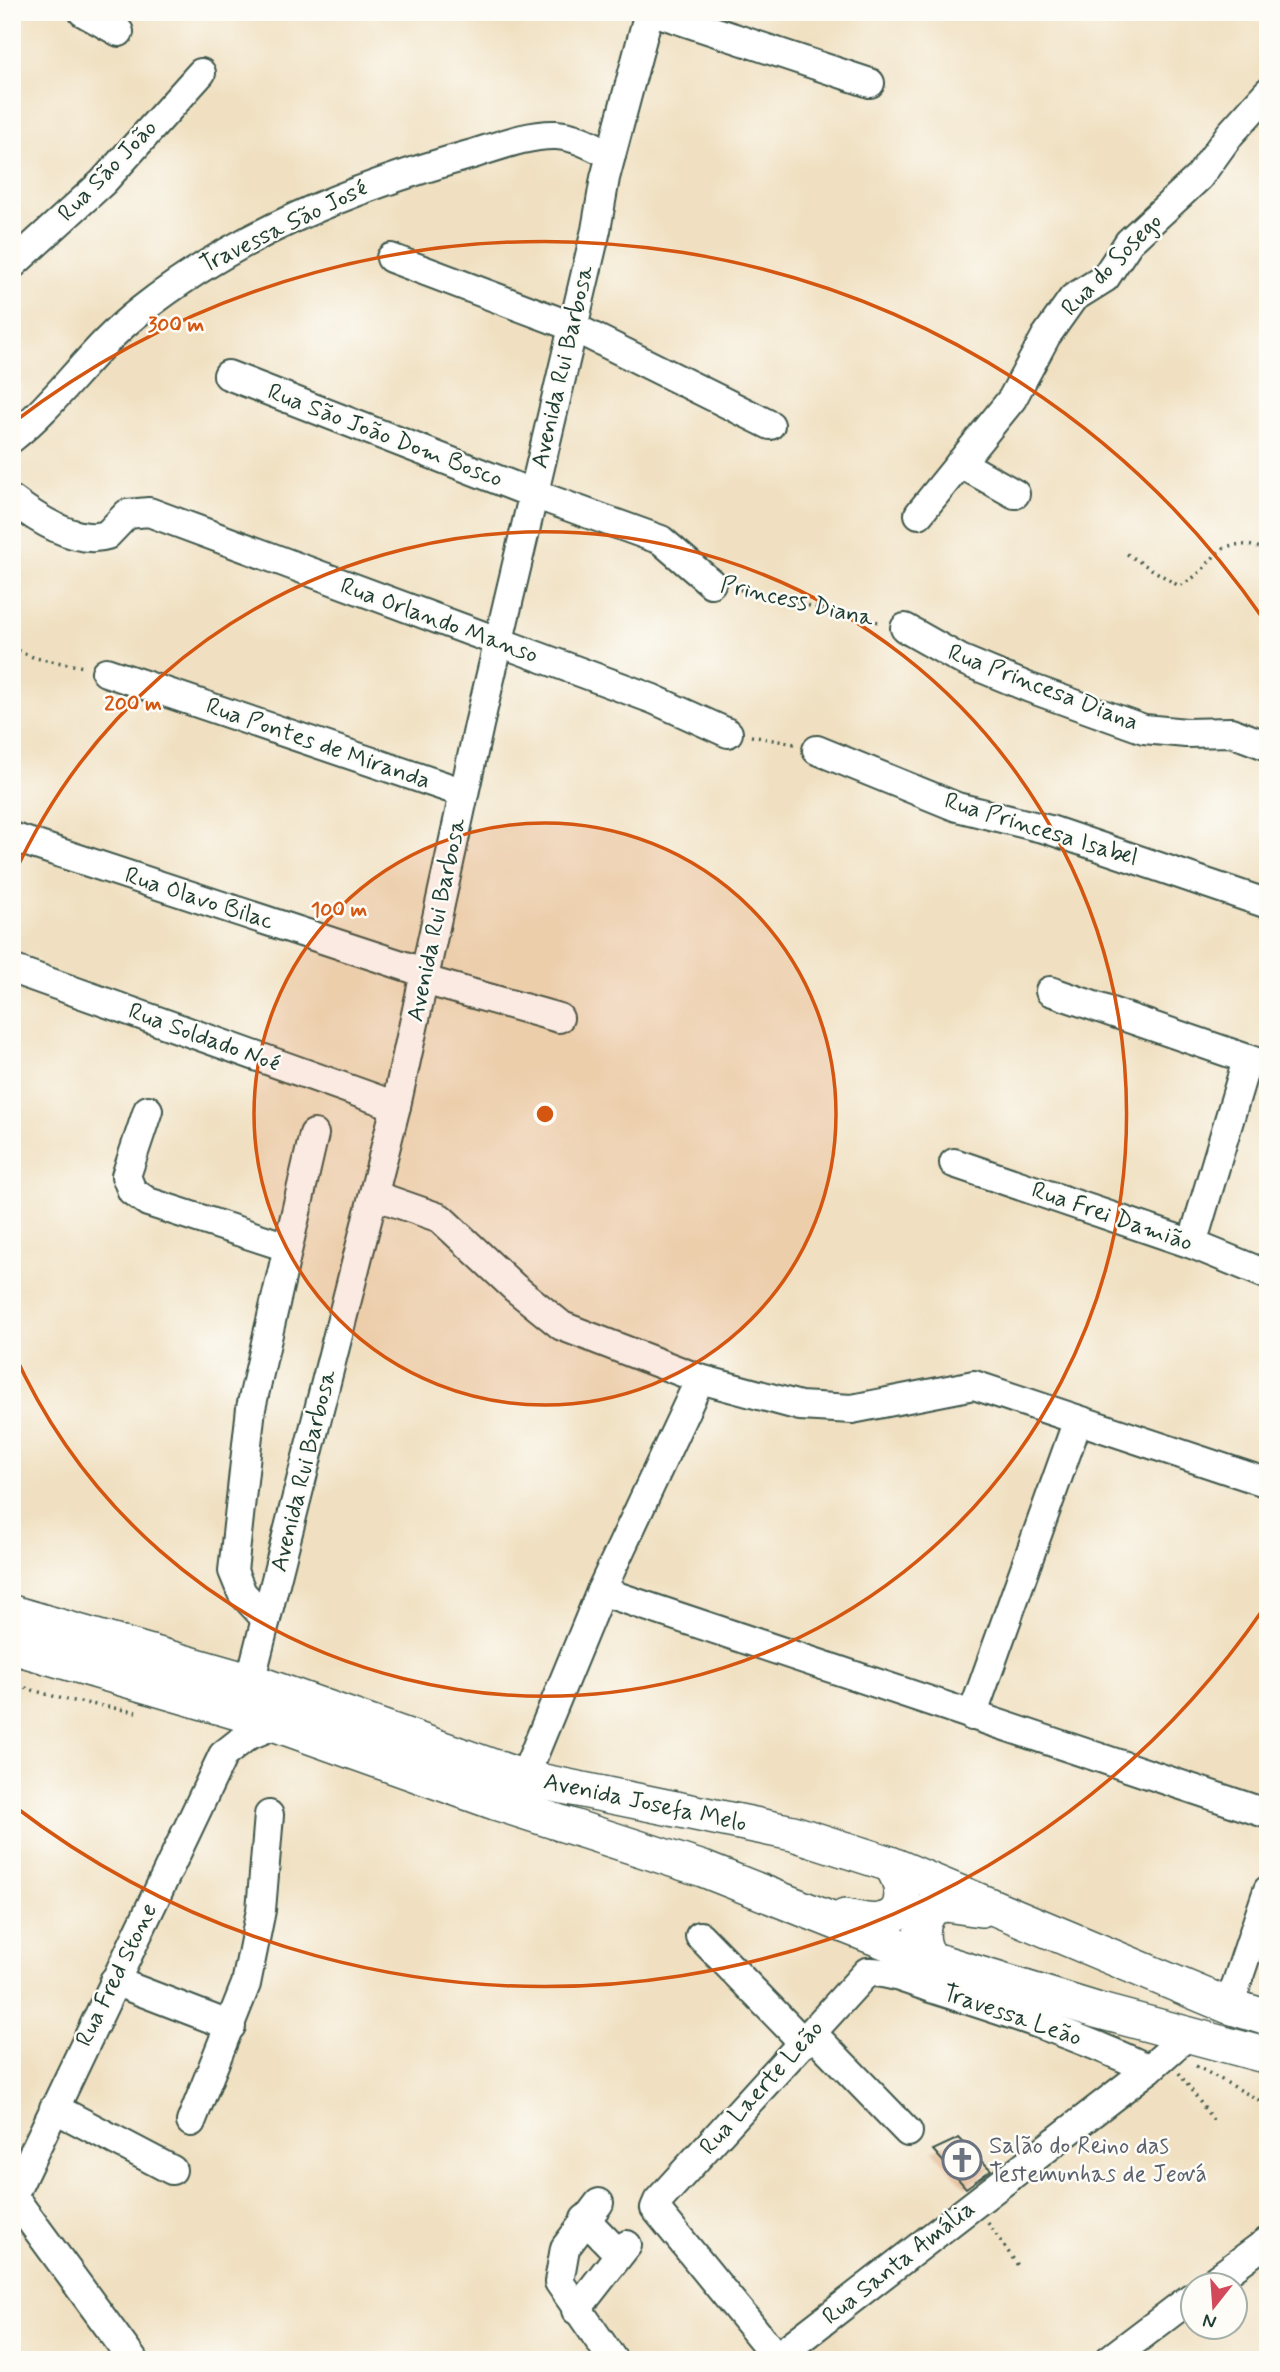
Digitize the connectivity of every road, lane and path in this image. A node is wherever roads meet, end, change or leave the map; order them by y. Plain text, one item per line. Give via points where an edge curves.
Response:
1 (83, 12) edge
2 (649, 12) edge
3 (656, 12) edge
4 (114, 19) edge
5 (201, 73) dead end
6 (870, 83) dead end
7 (1268, 92) edge
8 (611, 155) junction
9 (391, 258) dead end
10 (12, 265) edge
11 (571, 326) junction
12 (228, 375) dead end
13 (770, 425) dead end
14 (12, 438) edge
15 (960, 463) junction
16 (534, 494) junction
17 (1015, 494) dead end
18 (12, 500) edge
19 (919, 514) dead end
20 (661, 540) joint
21 (1268, 550) edge
22 (1127, 554) dead end
23 (711, 583) joint
24 (905, 628) joint
25 (498, 643) junction
26 (12, 648) edge
27 (106, 672) joint
28 (728, 733) joint
29 (1268, 746) edge
30 (817, 750) joint
31 (464, 793) junction
32 (12, 837) edge
33 (1268, 904) edge
34 (12, 970) edge
35 (425, 977) junction
36 (1050, 991) dead end
37 (559, 1018) dead end
38 (1258, 1063) edge
39 (396, 1106) junction
40 (148, 1110) dead end
41 (314, 1134) dead end
42 (954, 1163) dead end
43 (374, 1195) junction
44 (1192, 1244) junction
45 (287, 1247) junction
46 (1268, 1275) edge
47 (700, 1379) junction
48 (1078, 1420) junction
49 (1268, 1483) edge
50 (601, 1591) junction
51 (12, 1613) edge
52 (266, 1619) junction
53 (12, 1646) edge
54 (250, 1682) junction
55 (211, 1702) junction
56 (972, 1716) junction
57 (276, 1724) junction
58 (223, 1755) junction
59 (524, 1778) junction
60 (1268, 1814) edge
61 (269, 1815) dead end
62 (890, 1864) junction
63 (1268, 1890) edge
64 (807, 1910) junction
65 (1019, 1916) junction
66 (700, 1936) dead end
67 (930, 1959) junction
68 (872, 1972) joint
69 (114, 1981) junction
70 (978, 1989) junction
71 (1229, 2006) junction
72 (1268, 2018) edge
73 (231, 2026) junction
74 (808, 2038) junction
75 (1168, 2053) junction
76 (1268, 2056) edge
77 (1268, 2105) edge
78 (54, 2108) junction
79 (1213, 2120) dead end
80 (191, 2122) dead end
81 (908, 2132) dead end
82 (172, 2170) dead end
83 (13, 2195) edge
84 (975, 2204) junction
85 (1268, 2241) edge
86 (1019, 2267) dead end
87 (1229, 2270) edge
88 (1178, 2308) edge
89 (576, 2310) junction
90 (776, 2359) edge
91 (133, 2360) edge
92 (613, 2360) edge
93 (1109, 2360) edge

1 - 4 street
2 - 8 street, Avenida Rui Barbosa
3 - 6 street
5 - 10 street, Rua São João via 103,182
7 - 15 street, Rua do Sosego via 1199,177 1129,242 1105,278 1073,298 1046,336 1012,400
8 - 11 street, Avenida Rui Barbosa
8 - 14 street, Travessa São José via 555,134 515,142 390,177 250,239 190,272 136,313
9 - 11 street
11 - 13 street
11 - 16 street, Avenida Rui Barbosa
12 - 16 street, Rua São João Dom Bosco
15 - 17 street
15 - 19 street, Rua do Sosego
16 - 20 street, Rua São João Dom Bosco
16 - 25 street, Avenida Rui Barbosa
18 - 25 street, Rua Orlando Manso via 67,531 88,537 107,535 127,514 149,512
20 - 23 street, Princess Diana
21 - 22 path via 1243,542 1231,544 1179,586
23 - 24 path, Princess Diana
24 - 29 street, Rua Princesa Diana via 960,659 1144,729 1231,733
25 - 28 street, Rua Orlando Manso via 653,699
25 - 31 street, Avenida Rui Barbosa
26 - 27 path via 35,658
27 - 31 street, Rua Pontes de Miranda
28 - 30 path
30 - 33 street, Rua Princesa Isabel via 957,807 1049,830
31 - 35 street, Avenida Rui Barbosa
32 - 35 street, Rua Olavo Bilac
34 - 39 street, Rua Soldado Noé
35 - 37 street, Rua Olavo Bilac
35 - 39 street, Avenida Rui Barbosa
36 - 38 street
38 - 44 street
39 - 43 street, Avenida Rui Barbosa
40 - 45 street via 126,1177 132,1191 148,1202
41 - 45 street
42 - 44 street, Rua Frei Damião
43 - 47 street via 440,1218 562,1326
43 - 52 street, Avenida Rui Barbosa
44 - 46 street, Rua Frei Damião
45 - 52 street via 251,1408 233,1572 242,1593
47 - 48 street via 800,1406 852,1409 974,1385
47 - 50 street
48 - 49 street
48 - 56 street
50 - 56 street
50 - 59 street
51 - 54 main road, Avenida Josefa Melo
52 - 54 street, Avenida Rui Barbosa
53 - 55 main road, Avenida Josefa Melo
54 - 59 main road, Avenida Josefa Melo
55 - 57 main road, Avenida Josefa Melo
55 - 58 street
56 - 60 street
57 - 58 street, Rua Fred Stone via 247,1736
57 - 64 main road, Avenida Josefa Melo via 703,1869
58 - 69 street, Rua Fred Stone
59 - 62 main road, Avenida Josefa Melo via 793,1833
61 - 73 street via 258,1932
62 - 64 main road via 903,1895 897,1912 888,1919 866,1921
62 - 65 main road, Avenida Josefa Melo
63 - 71 street
64 - 67 main road, Avenida Josefa Melo
65 - 67 main road via 946,1904 933,1907 926,1914 922,1938
65 - 71 main road, Avenida Josefa Melo
66 - 74 street
67 - 70 main road, Avenida Josefa Melo
68 - 70 street, Travessa Leão
68 - 74 street, Rua Laerte Leão via 864,1975
69 - 73 street
69 - 78 street, Rua Fred Stone
70 - 75 main road, Avenida Josefa Melo
70 - 75 street, Travessa Leão via 1109,2050
71 - 72 main road, Avenida Josefa Melo
73 - 80 street
74 - 81 street
74 - 90 street, Rua Laerte Leão via 655,2208
75 - 76 main road, Avenida Josefa Melo
75 - 77 path
75 - 79 path
75 - 84 street, Rua Santa Amália
78 - 82 street
78 - 83 street, Rua Fred Stone
83 - 91 street
84 - 86 path
84 - 90 street, Rua Santa Amália
85 - 87 street
88 - 93 street
89 - 89 street via 561,2290 559,2270 565,2248 592,2211 623,2249
89 - 92 street

